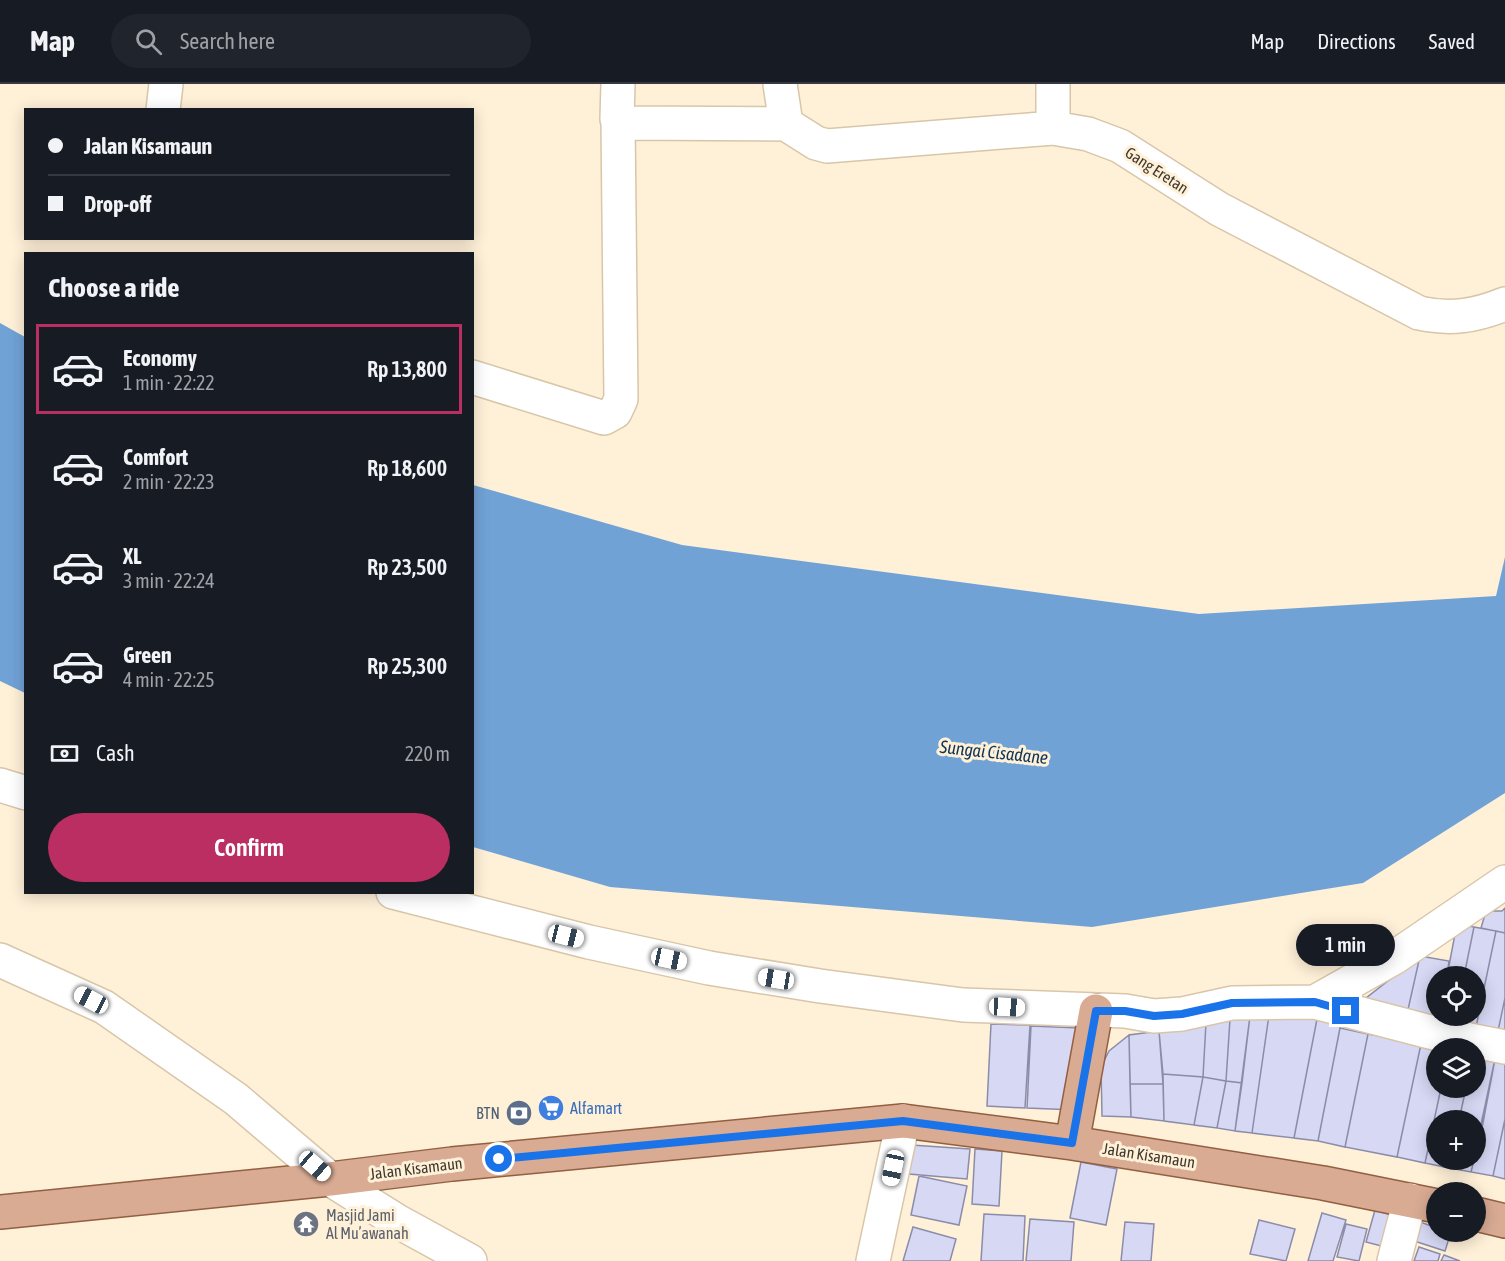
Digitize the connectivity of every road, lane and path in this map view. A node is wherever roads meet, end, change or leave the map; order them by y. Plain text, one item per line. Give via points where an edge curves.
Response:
1 (166, 84) edge
2 (618, 84) edge
3 (780, 84) edge
4 (1053, 84) edge
5 (163, 108) edge
6 (618, 122) junction
7 (786, 124) junction
8 (1053, 128) junction
9 (1505, 304) edge
10 (474, 378) edge
11 (0, 785) edge
12 (24, 792) edge
13 (1505, 882) edge
14 (401, 894) edge
15 (0, 960) edge
16 (1315, 1002) junction
17 (1096, 1011) junction
18 (1505, 1047) edge
19 (903, 1121) junction
20 (1072, 1143) junction
21 (330, 1179) junction
22 (1423, 1203) edge
23 (0, 1212) edge
24 (1486, 1216) edge
25 (1505, 1221) edge
26 (470, 1261) edge
27 (873, 1261) edge
28 (1394, 1261) edge

1 - 5 street
2 - 6 street
3 - 7 street
4 - 8 street
6 - 7 street
6 - 10 street via 621,399 615,412 604,418
7 - 8 street, Gang Eretan via 827,146
8 - 9 street, Gang Eretan via 1088,134 1120,146 1219,209 1419,313 1461,318
11 - 12 street
13 - 16 street via 1395,957
14 - 17 street via 710,968 963,1005
15 - 21 street via 79,993 125,1021 236,1099
16 - 17 street via 1232,1003 1154,1016
16 - 18 street
17 - 20 main road
19 - 20 main road, Jalan Kisamaun
19 - 21 main road, Jalan Kisamaun
19 - 27 street
20 - 22 main road, Jalan Kisamaun
21 - 23 main road, Jalan Kisamaun
21 - 26 street
22 - 28 street
24 - 25 main road

